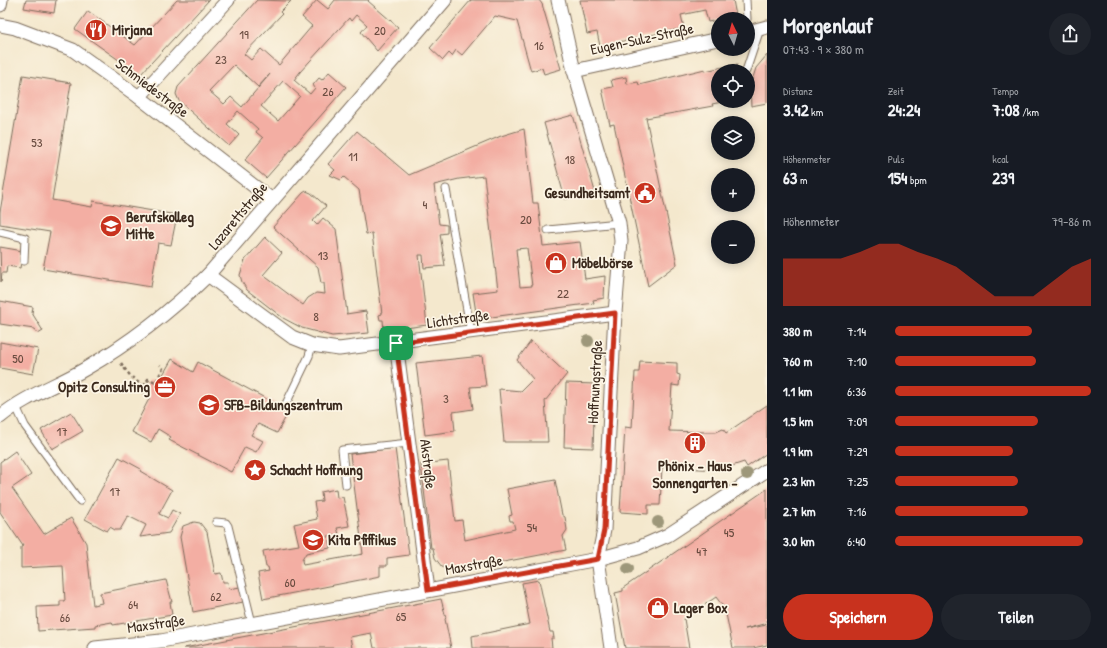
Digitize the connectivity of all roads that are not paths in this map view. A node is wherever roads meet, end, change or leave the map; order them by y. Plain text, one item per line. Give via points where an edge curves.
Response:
1 (1, 0) edge
2 (228, 0) edge
3 (444, 0) edge
4 (746, 0) edge
5 (558, 1) edge
6 (0, 5) edge
7 (747, 12) edge
8 (0, 25) edge
9 (758, 29) edge
10 (711, 41) edge
11 (748, 64) edge
12 (574, 71) junction
13 (140, 97) junction
14 (446, 189) dead end
15 (272, 200) junction
16 (619, 222) junction
17 (548, 230) dead end
18 (0, 232) edge
19 (24, 261) dead end
20 (208, 275) junction
21 (615, 313) junction
22 (471, 333) junction
23 (396, 343) junction
24 (312, 345) junction
25 (0, 404) edge
26 (15, 404) junction
27 (284, 408) dead end
28 (0, 417) edge
29 (409, 442) junction
30 (767, 470) edge
31 (346, 485) dead end
32 (80, 501) dead end
33 (216, 522) dead end
34 (598, 559) junction
35 (428, 590) junction
36 (252, 624) junction
37 (95, 648) edge
38 (611, 648) edge

1 - 6 street
2 - 13 street
3 - 15 street, Lazarettstraße
4 - 7 lane
5 - 12 street, Hoffnungstraße
8 - 13 street, Schmiedestraße via 15,28 73,50
9 - 11 lane
10 - 12 street, Eugen-Sulz-Straße
12 - 16 street, Hoffnungstraße
13 - 15 street, Schmiedestraße
14 - 22 lane
15 - 20 street, Lazarettstraße
16 - 17 lane
16 - 21 street, Hoffnungstraße via 621,241
18 - 19 lane via 25,238
20 - 24 street, Lichtstraße via 292,337
20 - 26 street, Lazarettstraße via 176,305 114,352
21 - 22 street, Lichtstraße
21 - 34 street, Hoffnungstraße via 604,530
22 - 23 street, Lichtstraße
23 - 24 street, Lichtstraße via 339,349
23 - 29 street, Akstraße
24 - 27 lane
25 - 26 street, Lazarettstraße
26 - 28 street, Lazarettstraße
26 - 32 lane via 25,426
29 - 31 lane via 342,450
29 - 35 street, Akstraße
30 - 34 street, Maxstraße via 668,535 638,548
33 - 36 lane via 226,523 228,526
34 - 35 street, Maxstraße
34 - 38 street, Hoffnungstraße
35 - 36 street, Maxstraße
36 - 37 street, Maxstraße via 161,641

